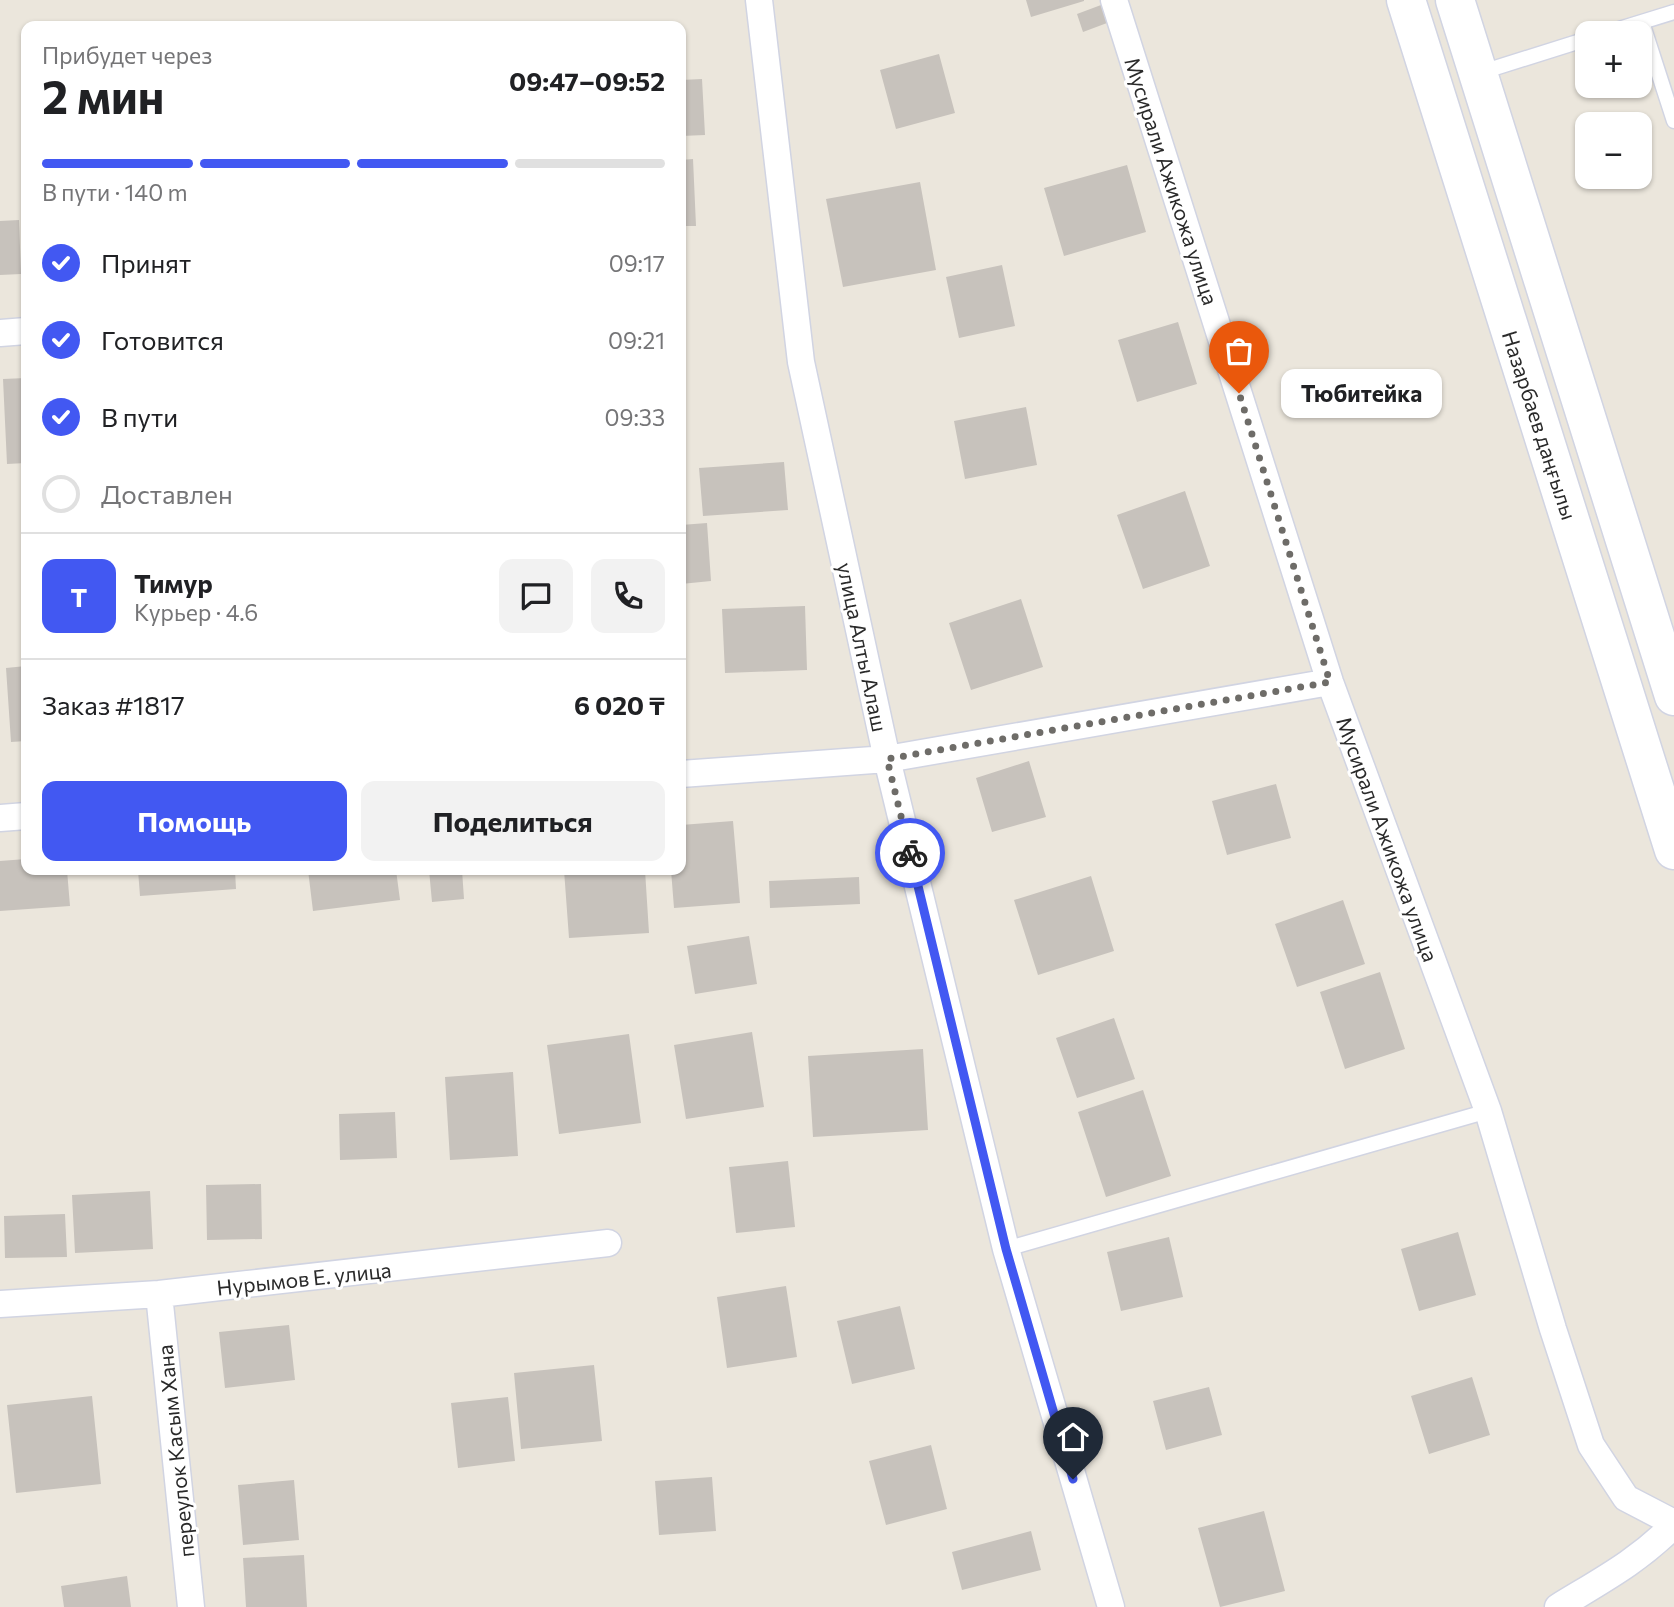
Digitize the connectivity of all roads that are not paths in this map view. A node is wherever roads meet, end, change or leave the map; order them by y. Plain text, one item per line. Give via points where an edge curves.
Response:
1 (759, 0) edge
2 (1114, 0) edge
3 (1406, 0) edge
4 (1455, 0) edge
5 (1671, 8) edge
6 (1644, 21) edge
7 (1575, 43) edge
8 (1652, 53) edge
9 (1478, 73) junction
10 (1674, 121) edge
11 (21, 332) edge
12 (0, 334) edge
13 (1330, 682) junction
14 (1674, 696) edge
15 (887, 759) junction
16 (686, 774) edge
17 (21, 816) edge
18 (0, 818) edge
19 (1674, 850) edge
20 (1489, 1111) junction
21 (608, 1243) dead end
22 (1006, 1249) junction
23 (159, 1294) junction
24 (0, 1304) edge
25 (1674, 1524) edge
26 (191, 1607) edge
27 (1111, 1607) edge
28 (1558, 1607) edge

1 - 15 street, улица Алты Алаш via 801,362
2 - 13 street, Мусирали Ажикожа улица
3 - 19 main road, Назарбаев даңғылы
4 - 9 main road
5 - 6 lane
7 - 9 lane
8 - 10 lane
9 - 14 main road
11 - 12 street
13 - 15 street
13 - 20 street, Мусирали Ажикожа улица
15 - 16 street
15 - 22 street, улица Алты Алаш
17 - 18 street
20 - 22 lane
20 - 25 street, Мусирали Ажикожа улица via 1591,1445 1626,1498
21 - 23 street, Нурымов Е. улица
22 - 27 street, улица Алты Алаш
23 - 24 street, Нурымов Е. улица
23 - 26 street, переулок Касым Хана
25 - 28 street via 1620,1571

